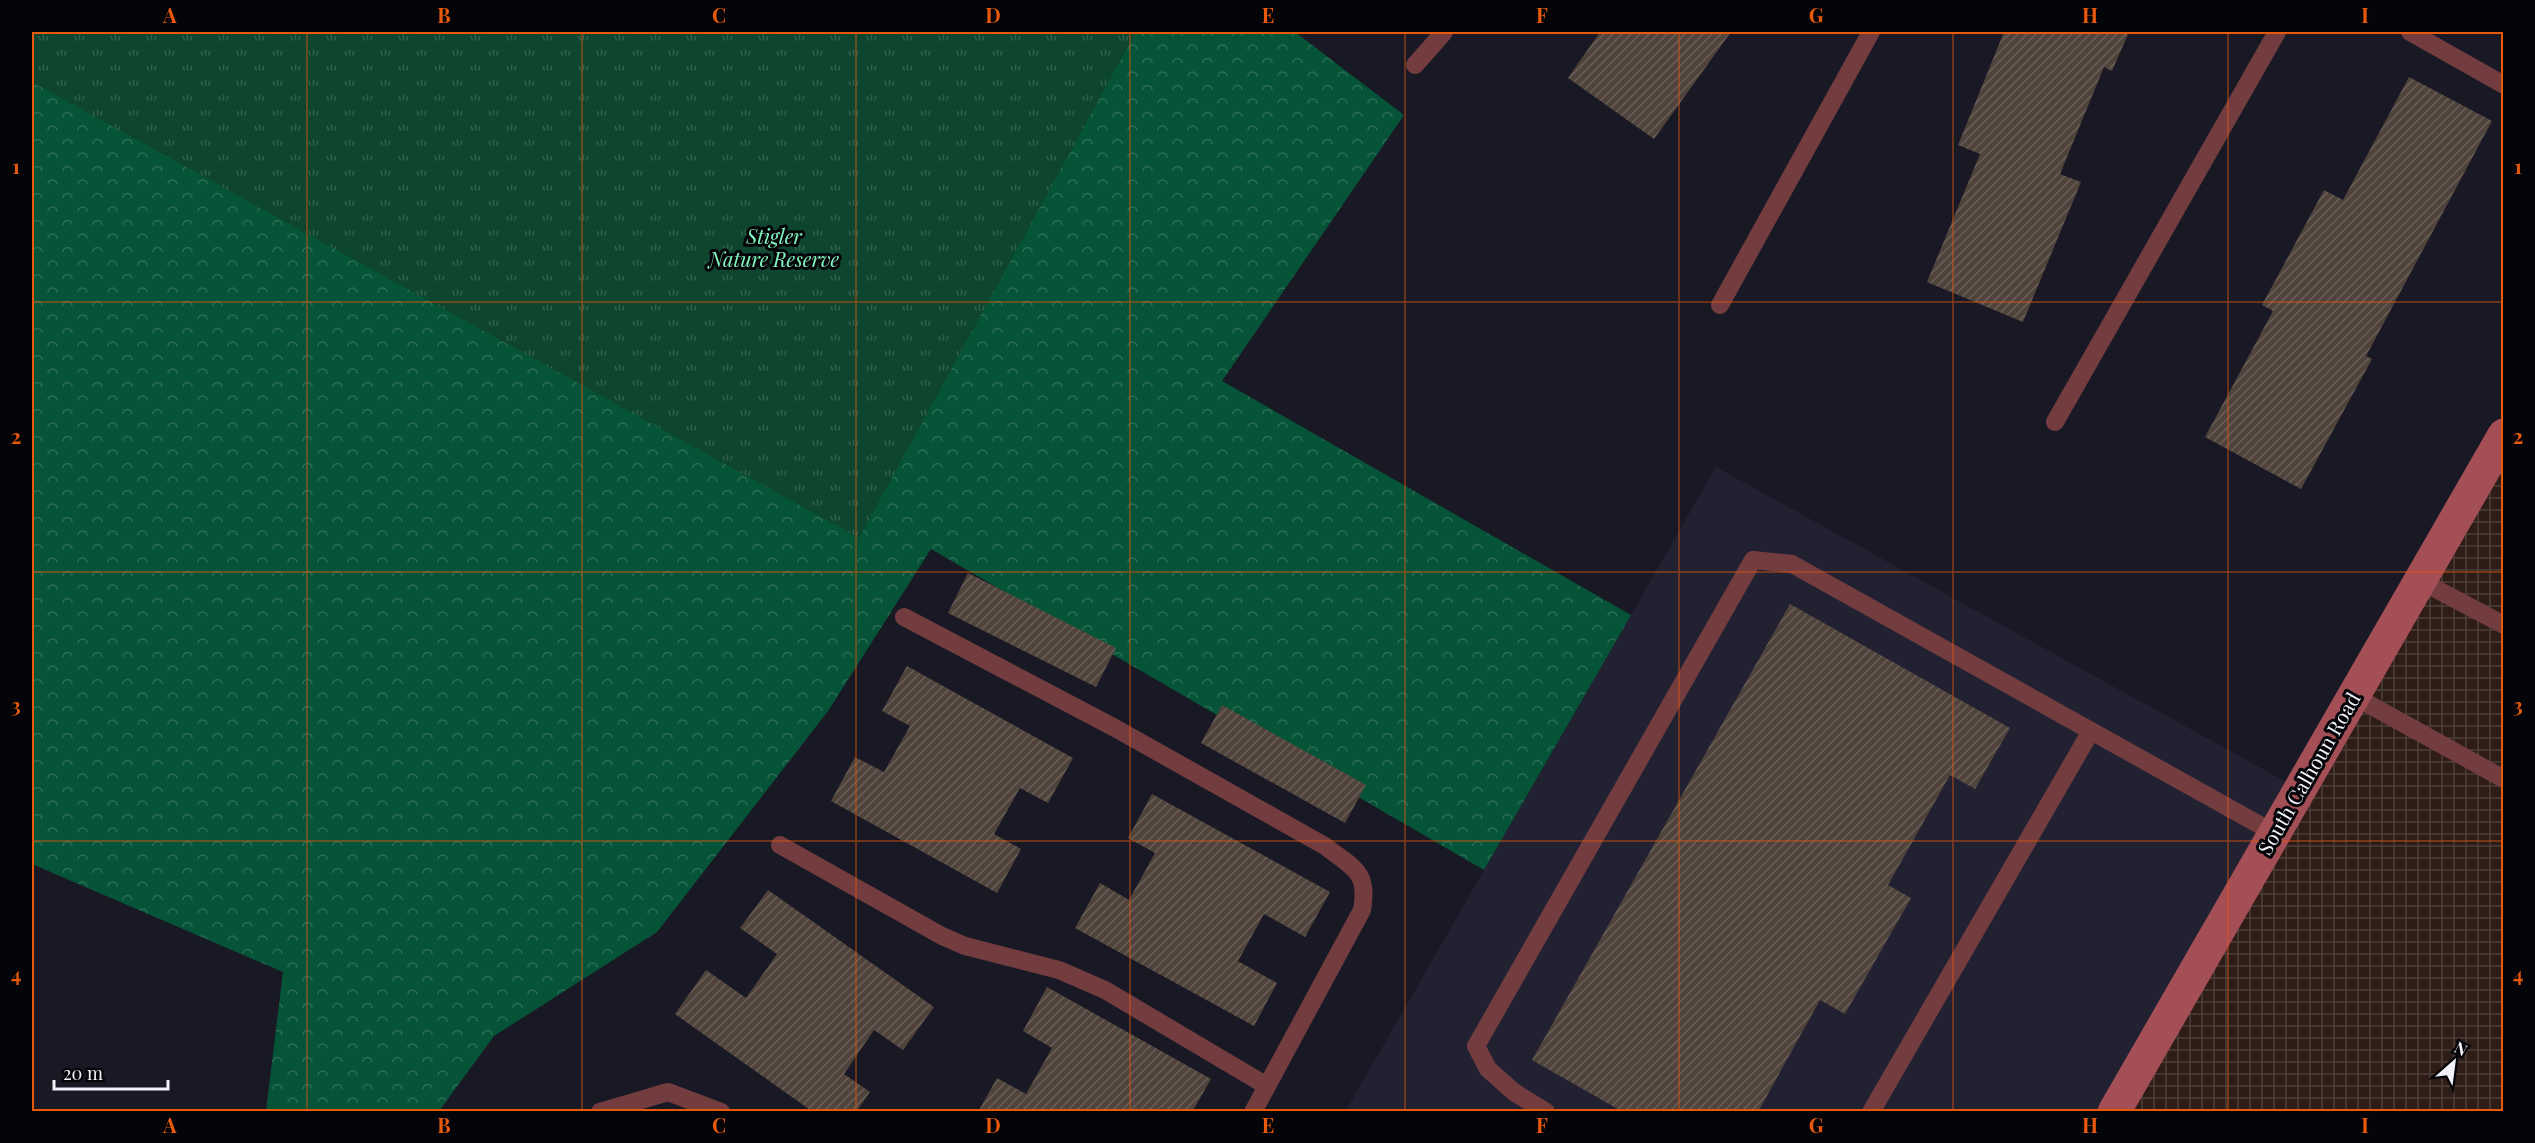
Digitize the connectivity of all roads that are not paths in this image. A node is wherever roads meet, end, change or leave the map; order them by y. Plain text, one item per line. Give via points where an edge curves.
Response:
1 (1444, 32) edge
2 (1871, 32) edge
3 (2277, 32) edge
4 (2410, 32) edge
5 (1415, 65) dead end
6 (2504, 85) edge
7 (1720, 305) dead end
8 (2055, 422) dead end
9 (2504, 435) edge
10 (2420, 580) junction
11 (904, 617) dead end
12 (2504, 626) edge
13 (2352, 695) junction
14 (2091, 731) junction
15 (2504, 779) edge
16 (2274, 833) junction
17 (780, 845) dead end
18 (1267, 1086) junction
19 (600, 1112) edge
20 (721, 1112) edge
21 (1253, 1112) edge
22 (1545, 1112) edge
23 (1871, 1112) edge
24 (2114, 1112) edge

1 - 5 lane
2 - 7 lane
3 - 8 lane
4 - 6 lane
9 - 10 street, South Calhoun Road
10 - 12 lane
10 - 13 street, South Calhoun Road
11 - 18 lane via 1115,728 1325,846 1363,879 1362,910
13 - 15 lane
13 - 16 street, South Calhoun Road
14 - 16 lane
14 - 22 lane via 1792,564 1753,560 1476,1046 1488,1069
14 - 23 lane
16 - 24 street, South Calhoun Road
17 - 18 lane via 942,936 965,946 1059,970 1105,990
18 - 21 lane
19 - 20 lane via 668,1092

